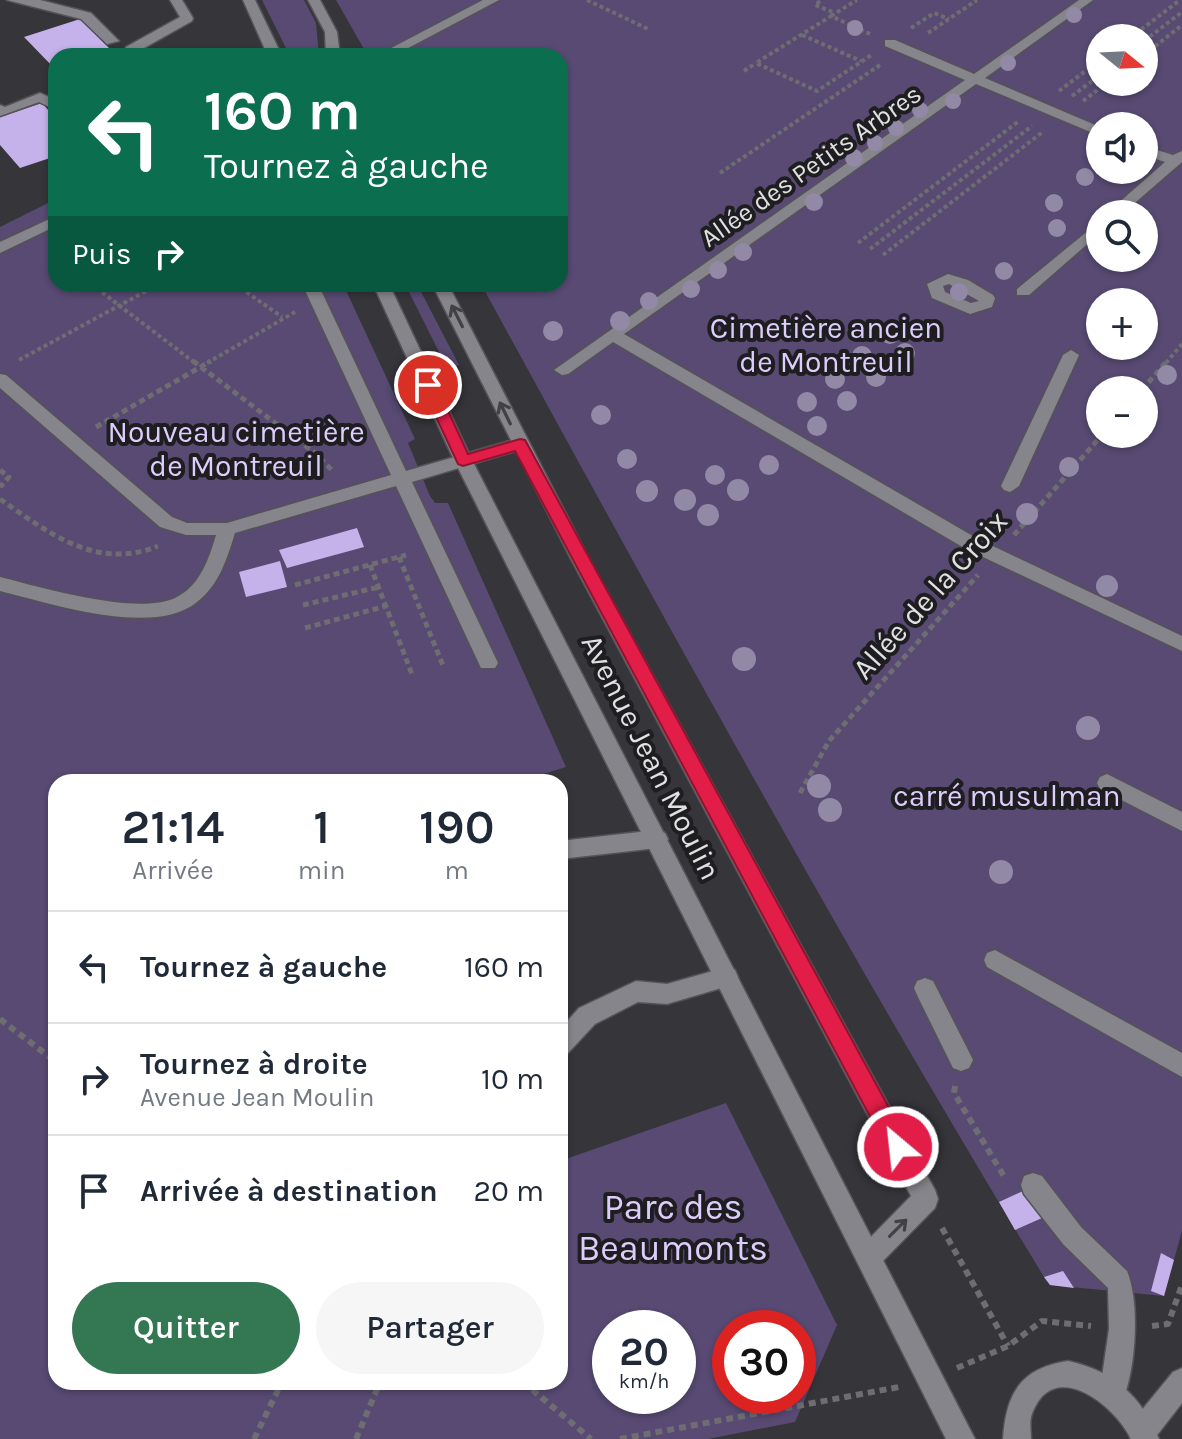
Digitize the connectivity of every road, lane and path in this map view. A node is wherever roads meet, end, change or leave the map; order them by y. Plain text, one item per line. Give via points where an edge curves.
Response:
1 (13, 0) edge
2 (176, 0) edge
3 (249, 0) edge
4 (314, 0) edge
5 (493, 0) edge
6 (587, 0) edge
7 (820, 0) edge
8 (857, 0) edge
9 (977, 0) edge
10 (1087, 0) edge
11 (1180, 0) edge
12 (1182, 12) edge
13 (836, 13) junction
14 (831, 16) junction
15 (949, 19) junction
16 (1148, 24) edge
17 (1182, 25) edge
18 (650, 30) dead end
19 (1158, 30) edge
20 (802, 35) junction
21 (112, 41) dead end
22 (890, 43) junction
23 (1158, 44) edge
24 (134, 48) edge
25 (271, 48) edge
26 (332, 48) edge
27 (399, 48) edge
28 (904, 49) junction
29 (862, 61) junction
30 (756, 63) junction
31 (744, 71) dead end
32 (1086, 75) edge
33 (976, 79) junction
34 (1086, 85) edge
35 (1086, 93) edge
36 (48, 102) edge
37 (0, 109) edge
38 (1051, 111) junction
39 (1086, 126) edge
40 (1158, 153) edge
41 (1178, 158) edge
42 (720, 173) dead end
43 (1129, 200) edge
44 (48, 224) edge
45 (1086, 237) edge
46 (858, 243) dead end
47 (0, 248) edge
48 (870, 249) dead end
49 (883, 255) dead end
50 (102, 292) edge
51 (144, 292) edge
52 (246, 292) edge
53 (314, 292) edge
54 (385, 292) edge
55 (444, 292) edge
56 (1023, 292) dead end
57 (318, 302) junction
58 (119, 305) junction
59 (282, 317) junction
60 (613, 335) junction
61 (1182, 344) edge
62 (1071, 355) dead end
63 (13, 363) dead end
64 (201, 366) junction
65 (562, 370) dead end
66 (1154, 376) edge
67 (0, 379) edge
68 (72, 441) junction
69 (520, 444) junction
70 (1091, 448) edge
71 (463, 460) junction
72 (0, 470) edge
73 (400, 478) junction
74 (1010, 486) dead end
75 (0, 487) edge
76 (354, 491) junction
77 (0, 499) edge
78 (186, 529) junction
79 (227, 529) junction
80 (410, 554) dead end
81 (995, 556) junction
82 (399, 557) junction
83 (370, 565) junction
84 (0, 584) edge
85 (295, 585) dead end
86 (379, 587) junction
87 (303, 605) dead end
88 (386, 606) junction
89 (305, 628) dead end
90 (1182, 644) edge
91 (488, 663) dead end
92 (444, 668) dead end
93 (413, 677) dead end
94 (1107, 783) dead end
95 (800, 793) dead end
96 (1182, 822) edge
97 (657, 839) junction
98 (568, 849) edge
99 (995, 960) dead end
100 (727, 977) junction
101 (925, 988) dead end
102 (0, 1019) edge
103 (568, 1036) edge
104 (48, 1056) edge
105 (961, 1060) joint
106 (1182, 1066) edge
107 (1033, 1185) joint
108 (926, 1199) junction
109 (869, 1257) junction
110 (1182, 1285) edge
111 (1122, 1329) junction
112 (1008, 1346) junction
113 (931, 1380) junction
114 (1182, 1381) edge
115 (278, 1390) edge
116 (377, 1390) edge
117 (533, 1390) edge
118 (1113, 1390) junction
119 (1143, 1435) edge
120 (254, 1439) edge
121 (356, 1439) edge
122 (591, 1439) edge
123 (620, 1439) edge
124 (961, 1439) edge
125 (1017, 1439) edge

1 - 21 main road via 86,16
2 - 24 main road via 187,18
3 - 25 main road
4 - 26 main road via 331,32
5 - 27 main road
6 - 18 path
7 - 13 path via 815,5
8 - 13 path
9 - 15 path
10 - 33 main road, Allée des Petits Arbres
11 - 16 path
12 - 19 path
13 - 14 path
14 - 20 path
14 - 22 path
15 - 22 path via 934,13
15 - 28 path
17 - 23 path
20 - 29 path
20 - 30 path
22 - 28 main road
22 - 29 path
28 - 33 main road
28 - 42 path
29 - 30 path via 817,91
30 - 31 path
32 - 38 path
33 - 38 main road
33 - 60 main road, Allée des Petits Arbres
34 - 38 path
35 - 38 path
36 - 37 main road via 40,97 3,113
38 - 39 main road
38 - 46 path
38 - 48 path
38 - 49 path
40 - 41 main road
41 - 43 main road
44 - 47 main road
45 - 56 main road
50 - 58 path
51 - 58 path
52 - 59 path
53 - 57 main road
54 - 71 main road, Avenue Jean Moulin
69 -> 55 main road, Avenue Jean Moulin
57 - 59 path
57 - 73 main road
58 - 63 path
58 - 64 path
59 - 64 path
60 - 65 main road, Allée des Petits Arbres
60 - 81 main road
61 - 66 path
62 - 74 main road
64 - 68 path
64 - 76 path via 315,453
67 - 68 main road
68 - 78 main road via 166,522
69 - 71 main road
69 - 108 main road, Avenue Jean Moulin
70 - 81 path, Allée de la Croix
71 - 73 main road
71 - 97 main road, Avenue Jean Moulin
72 - 75 path via 9,477
73 - 76 main road
73 - 91 main road
76 - 79 main road
77 - 78 path via 55,537 115,556 150,551
78 - 79 main road
79 - 84 main road via 203,586 179,605 141,611
80 - 82 path
81 - 90 main road
81 - 95 path, Allée de la Croix via 829,741
82 - 83 path
82 - 92 path
83 - 85 path
83 - 86 path
86 - 87 path
86 - 88 path
88 - 89 path
88 - 93 path
94 - 96 main road
97 - 98 main road
97 - 100 main road, Avenue Jean Moulin
99 - 106 main road
100 - 103 main road via 667,994 636,991 587,1016
100 - 109 main road, Avenue Jean Moulin
101 - 105 main road
102 - 104 path
105 - 107 path via 954,1093 1003,1177
107 - 111 main road via 1118,1286
109 -> 108 main road
108 - 112 path
109 - 113 main road, Avenue Jean Moulin
110 - 111 path via 1168,1324
111 - 112 path via 1042,1321
111 - 118 main road
112 - 113 path
113 - 123 path
113 - 124 main road, Avenue Jean Moulin
114 - 119 main road
115 - 120 path
116 - 121 path
117 - 122 path
118 - 119 main road via 1131,1409
118 - 125 main road via 1085,1376 1057,1374 1033,1387 1018,1411

